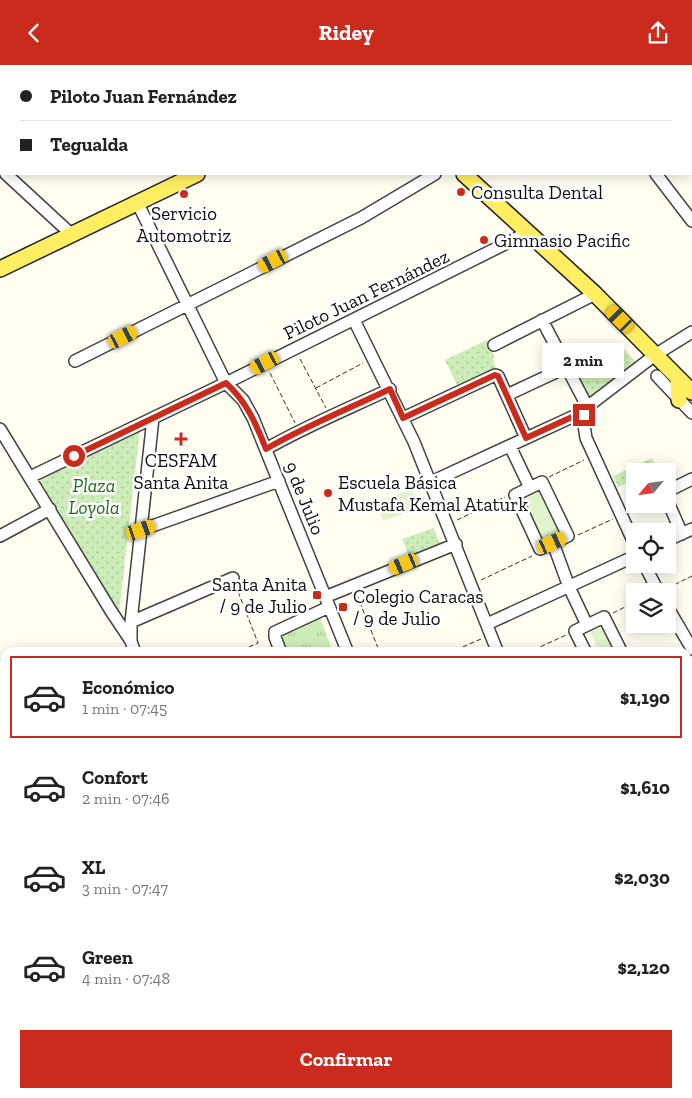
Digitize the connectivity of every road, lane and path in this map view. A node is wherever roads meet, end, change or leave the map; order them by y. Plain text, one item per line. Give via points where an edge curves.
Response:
1 (7, 175) edge
2 (195, 175) edge
3 (433, 175) edge
4 (465, 175) edge
5 (657, 175) edge
6 (137, 203) junction
7 (692, 221) edge
8 (529, 232) junction
9 (71, 234) junction
10 (0, 269) edge
11 (595, 294) junction
12 (187, 304) junction
13 (354, 320) junction
14 (542, 320) junction
15 (692, 332) edge
16 (494, 345) dead end
17 (295, 349) junction
18 (655, 355) junction
19 (374, 357) junction
20 (75, 361) dead end
21 (265, 363) junction
22 (567, 367) junction
23 (657, 377) dead end
24 (226, 383) junction
25 (315, 389) junction
26 (390, 389) junction
27 (507, 395) junction
28 (686, 396) edge
29 (586, 411) junction
30 (692, 413) edge
31 (153, 418) junction
32 (331, 418) junction
33 (403, 418) junction
34 (0, 429) edge
35 (299, 431) junction
36 (526, 438) junction
37 (510, 446) junction
38 (266, 449) junction
39 (594, 455) junction
40 (30, 477) junction
41 (692, 479) edge
42 (279, 481) junction
43 (431, 482) junction
44 (542, 482) junction
45 (676, 487) edge
46 (530, 488) junction
47 (515, 495) junction
48 (50, 509) junction
49 (675, 513) edge
50 (621, 515) junction
51 (448, 524) junction
52 (626, 526) edge
53 (141, 530) junction
54 (687, 531) edge
55 (568, 536) junction
56 (0, 537) edge
57 (552, 543) junction
58 (456, 544) junction
59 (540, 549) junction
60 (626, 560) edge
61 (692, 577) edge
62 (233, 578) joint
63 (676, 584) edge
64 (352, 585) junction
65 (472, 585) junction
66 (569, 587) junction
67 (327, 602) junction
68 (626, 607) edge
69 (604, 617) junction
70 (131, 622) junction
71 (676, 622) edge
72 (487, 624) junction
73 (587, 625) junction
74 (575, 631) junction
75 (491, 635) junction
76 (131, 641) junction
77 (133, 647) edge
78 (249, 647) edge
79 (279, 647) edge
80 (346, 647) edge
81 (378, 647) edge
82 (463, 647) edge
83 (496, 647) edge
84 (540, 647) edge
85 (583, 647) edge
86 (619, 647) edge
87 (691, 647) edge

1 - 9 street
2 - 6 main road
3 - 12 street via 361,218
4 - 8 main road
5 - 7 street
6 - 9 main road
6 - 12 street, 9 de Julio
8 - 11 main road
8 - 13 street, Piloto Juan Fernández
9 - 10 main road
11 - 14 street
11 - 18 main road
12 - 20 street
12 - 24 street, 9 de Julio
13 - 17 street, Piloto Juan Fernández
13 - 19 street
14 - 16 street
14 - 22 street
15 - 18 street
17 - 21 street, Piloto Juan Fernández
17 - 25 path
18 - 28 main road via 678,378
18 - 29 street
19 - 25 path
19 - 26 street
21 - 24 street, Piloto Juan Fernández
21 - 35 path
22 - 27 street
22 - 29 street
23 - 28 street
24 - 31 street, Piloto Juan Fernández
24 - 38 street, 9 de Julio via 249,410
25 - 32 path
26 - 32 street
26 - 33 street
27 - 33 street via 495,375
27 - 36 street
28 - 30 street
29 - 36 street
29 - 39 street via 584,432
31 - 40 street, Piloto Juan Fernández
31 - 53 street
32 - 35 street
33 - 43 street
34 - 40 street
35 - 38 street
36 - 37 street
37 - 43 street
37 - 46 street
38 - 42 street, 9 de Julio
39 - 44 path
39 - 50 street
40 - 48 street
41 - 45 street
42 - 53 street
42 - 67 street, 9 de Julio
43 - 51 street
44 - 46 street
44 - 55 street
46 - 47 street
47 - 51 path
47 - 59 street
48 - 56 street
48 - 76 street
49 - 54 street
50 - 52 street
50 - 55 path
51 - 58 street
53 - 70 street
55 - 57 street
57 - 59 street
57 - 66 street
58 - 64 street
58 - 65 street
59 - 65 path via 538,553
60 - 66 street
61 - 63 path
62 - 70 street
62 - 78 path via 258,643
64 - 67 street
64 - 81 path
65 - 72 street
66 - 72 street
66 - 73 street
67 - 79 street via 275,632
67 - 80 street, 9 de Julio
68 - 69 path
69 - 73 street
69 - 86 street
70 - 76 street
71 - 87 street
72 - 75 street
73 - 74 street
74 - 84 path
74 - 85 street
75 - 82 path
75 - 83 street
76 - 77 street

